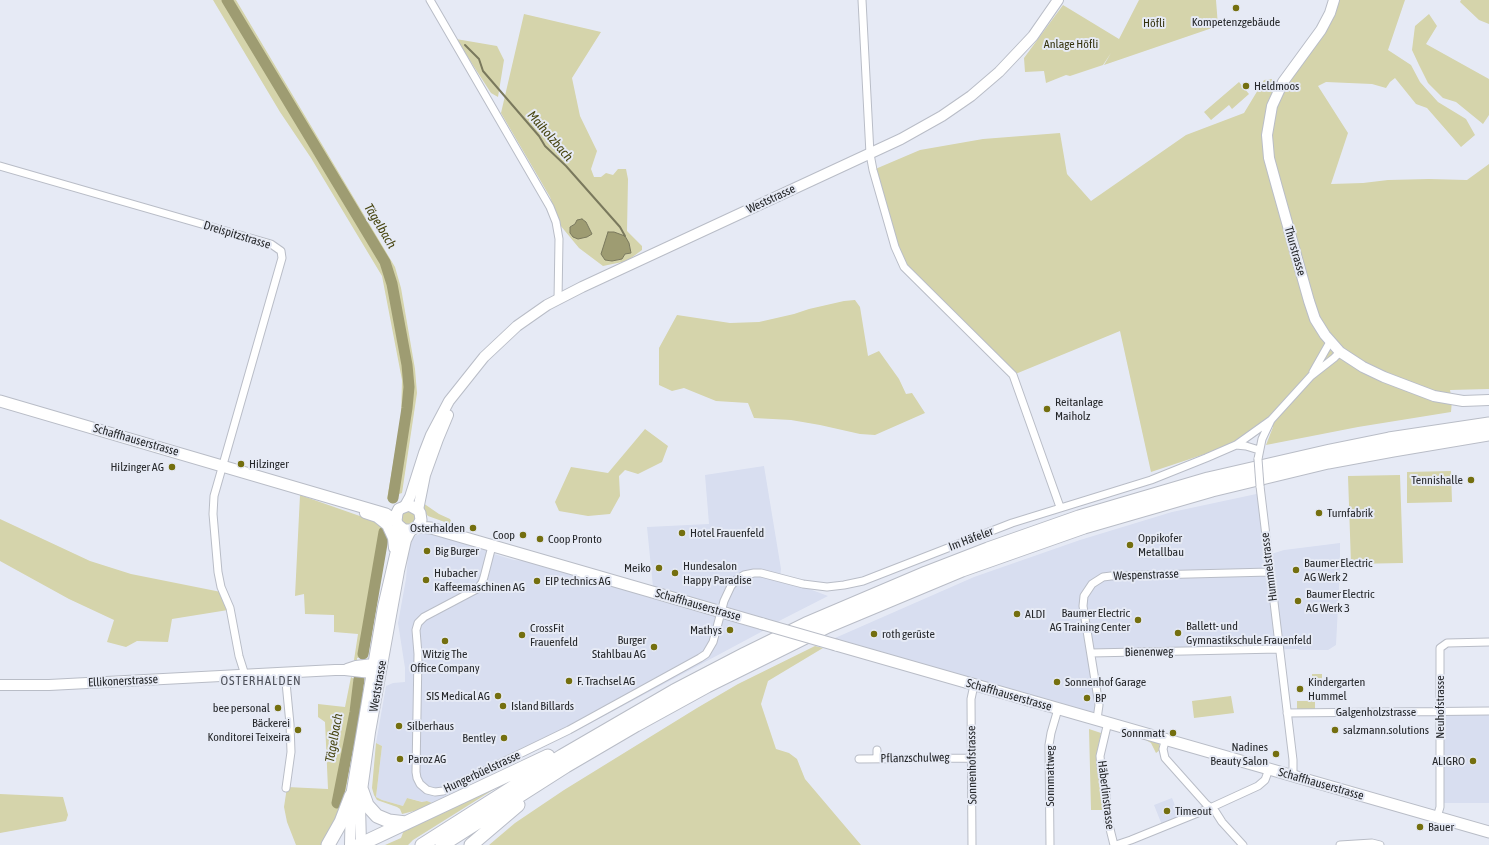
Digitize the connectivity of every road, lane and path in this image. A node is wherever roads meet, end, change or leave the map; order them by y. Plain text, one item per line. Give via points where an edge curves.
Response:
1 (430, 0) edge
2 (862, 0) edge
3 (1058, 0) edge
4 (1334, 0) edge
5 (870, 154) junction
6 (0, 166) edge
7 (558, 300) junction
8 (1330, 342) junction
9 (1340, 352) junction
10 (1311, 376) junction
11 (468, 377) junction
12 (1489, 400) edge
13 (0, 401) edge
14 (1271, 420) junction
15 (1489, 424) edge
16 (1489, 434) edge
17 (1243, 441) junction
18 (1236, 446) junction
19 (1260, 448) junction
20 (222, 465) junction
21 (271, 480) junction
22 (307, 492) junction
23 (402, 507) junction
24 (1060, 507) junction
25 (419, 511) junction
26 (397, 523) junction
27 (414, 529) junction
28 (492, 546) junction
29 (530, 556) junction
30 (394, 558) junction
31 (1270, 572) junction
32 (722, 612) junction
33 (1489, 642) edge
34 (1279, 649) junction
35 (1091, 653) junction
36 (372, 668) junction
37 (285, 674) junction
38 (245, 675) junction
39 (0, 685) edge
40 (974, 685) junction
41 (1058, 709) junction
42 (1489, 711) edge
43 (1441, 712) junction
44 (1287, 713) junction
45 (1097, 719) junction
46 (1108, 722) junction
47 (608, 728) junction
48 (1166, 738) junction
49 (877, 750) dead end
50 (972, 758) junction
51 (859, 759) dead end
52 (877, 759) junction
53 (566, 766) junction
54 (1269, 769) junction
55 (1293, 776) junction
56 (286, 788) dead end
57 (357, 793) junction
58 (1210, 808) junction
59 (1437, 817) junction
60 (406, 823) junction
61 (1489, 832) edge
62 (328, 845) edge
63 (358, 845) edge
64 (422, 845) edge
65 (442, 845) edge
66 (471, 845) edge
67 (972, 845) edge
68 (1050, 845) edge
69 (1114, 845) edge
70 (1243, 845) edge
71 (1340, 845) edge
72 (1380, 845) edge

1 - 7 street via 550,207 559,239
2 - 5 street
3 - 5 main road, Weststrasse via 1017,54 984,86 926,126
4 - 8 main road, Thurstrasse via 1321,30 1283,82 1272,106 1267,135 1269,158 1309,301 1315,319
5 - 7 main road, Weststrasse
5 - 24 street via 895,247 904,267 1013,375
6 - 20 street, Dreispitzstrasse via 271,244 281,251 282,258
7 - 11 main road, Weststrasse via 535,313 504,337
8 - 9 main road, Thurstrasse
8 - 10 street, Hummelstrasse
9 - 10 street, Hummelstrasse
9 - 12 main road, Thurstrasse via 1384,377 1434,396 1463,401
10 - 14 street, Hummelstrasse
11 - 23 main road, Weststrasse via 440,417 424,453 410,497
11 - 25 main road, Weststrasse via 438,439 426,474
13 - 20 main road, Schaffhauserstrasse
14 - 17 street, Im Häfeler
14 - 19 street, Hummelstrasse
15 - 47 highway via 1389,439 1286,460 1159,493 1043,529 926,573 825,616 703,676
16 - 53 highway via 1328,462 1254,479 1129,513 1022,548 929,583 796,641 677,702
17 - 18 street, Im Häfeler
17 - 19 street via 1250,441
18 - 19 street
18 - 24 street, Im Häfeler via 1151,480
19 - 31 street, Hummelstrasse, bridge via 1260,486
20 - 21 main road, Schaffhauserstrasse
20 - 38 street via 214,496 213,514 218,572 230,608
21 - 22 main road, Schaffhauserstrasse
21 - 23 main road, Schaffhauserstrasse
22 - 26 main road, Schaffhauserstrasse via 386,514
22 - 30 main road, Weststrasse via 383,521 393,538
23 - 25 main road via 412,506
23 - 26 main road via 397,513
24 - 32 street, Im Häfeler via 1012,522 850,584 818,586 761,573 744,575 731,586
25 - 27 main road via 421,520
25 - 29 main road, Schaffhauserstrasse via 433,521
26 - 27 main road via 404,530
26 - 30 main road, Weststrasse via 399,538
27 - 28 main road, Schaffhauserstrasse via 432,528
27 - 36 main road, Weststrasse via 406,540
28 - 29 main road, Schaffhauserstrasse
28 - 32 street, Hungerbüelstrasse via 482,583 477,589 424,617 416,630 416,772 420,784 427,790 443,791 569,730 700,658 711,648
29 - 32 main road, Schaffhauserstrasse
30 - 36 main road, Weststrasse via 382,607
31 - 34 street, Hummelstrasse
31 - 35 street, Wespenstrasse via 1111,576 1096,580 1087,589 1083,606
32 - 40 main road, Schaffhauserstrasse, bridge
33 - 43 street, Neuhofstrasse via 1447,643 1440,648
34 - 35 street, Bienenweg
34 - 44 street, Hummelstrasse
35 - 45 street, Wespenstrasse via 1099,704
36 - 37 main road, Ellikonerstrasse
36 - 57 main road, Weststrasse
37 - 38 main road, Ellikonerstrasse
37 - 56 street via 290,712
38 - 39 main road, Ellikonerstrasse
40 - 41 main road, Schaffhauserstrasse
40 - 50 street, Sonnenhofstrasse via 971,699
41 - 45 main road, Schaffhauserstrasse
41 - 68 street, Sonnmattweg via 1049,745
42 - 43 street, Galgenholzstrasse
43 - 44 street, Galgenholzstrasse
43 - 59 street, Neuhofstrasse via 1440,807
44 - 55 street, Hummelstrasse
45 - 46 main road, Schaffhauserstrasse
46 - 48 main road, Schaffhauserstrasse
46 - 69 street, Häberlinstrasse via 1100,756 1108,821
47 - 60 highway
47 - 64 highway
48 - 54 main road, Schaffhauserstrasse
48 - 58 street via 1163,749 1165,758
49 - 52 street
50 - 52 street, Pflanzschulweg
50 - 67 street, Sonnenhofstrasse
51 - 52 street, Pflanzschulweg
53 - 65 highway
53 - 66 highway
54 - 55 main road, Schaffhauserstrasse
54 - 58 street via 1262,784
55 - 59 main road, Schaffhauserstrasse
57 - 60 highway via 377,816 389,821
57 - 62 highway
57 - 63 main road, Weststrasse
58 - 69 street
58 - 70 street via 1216,811 1222,822
59 - 61 main road, Schaffhauserstrasse
60 - 63 highway
71 - 72 street

